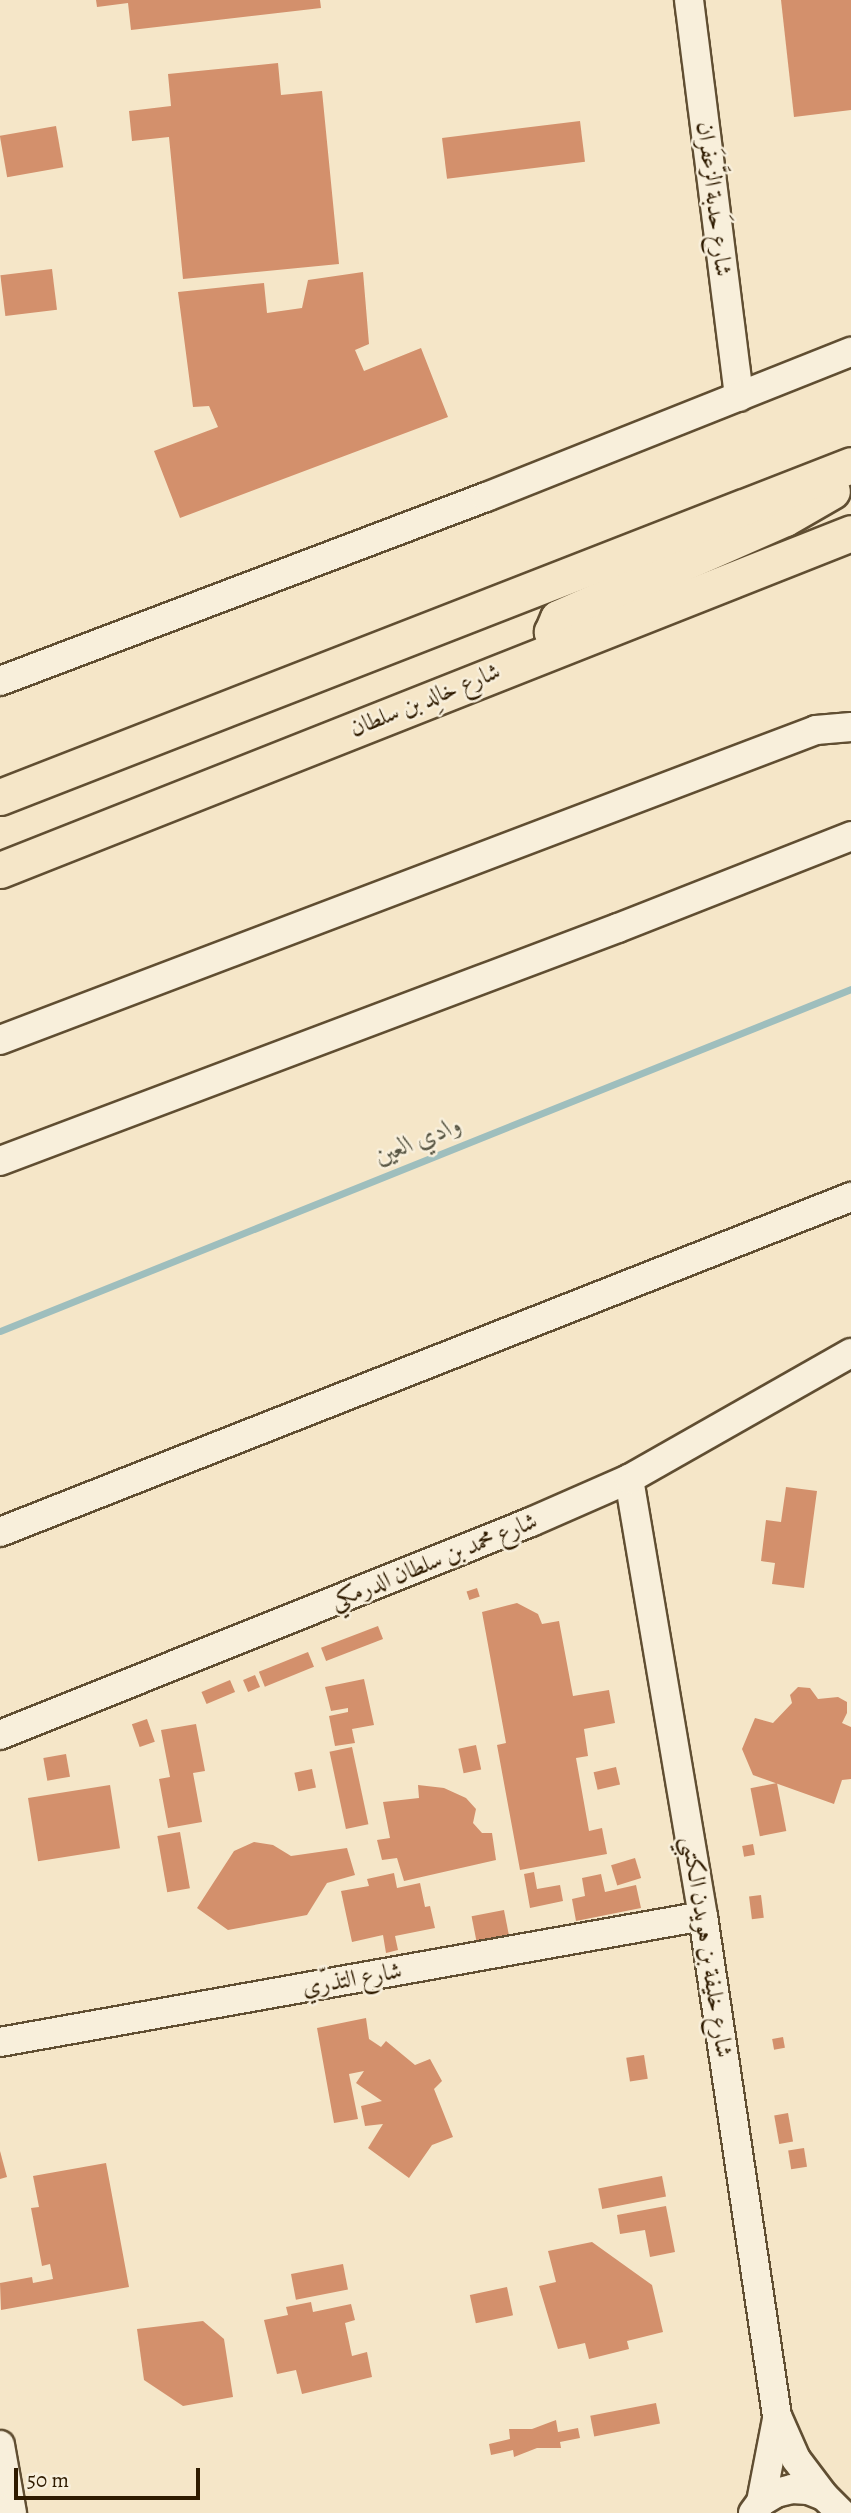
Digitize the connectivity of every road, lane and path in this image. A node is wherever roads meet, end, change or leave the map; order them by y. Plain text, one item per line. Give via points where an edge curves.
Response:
1 (689, 0) edge
2 (851, 352) edge
3 (739, 397) junction
4 (851, 465) edge
5 (851, 475) edge
6 (851, 533) edge
7 (559, 646) junction
8 (0, 681) edge
9 (851, 727) edge
10 (0, 797) edge
11 (851, 836) edge
12 (0, 870) edge
13 (0, 1040) edge
14 (0, 1161) edge
15 (851, 1197) edge
16 (851, 1353) edge
17 (629, 1479) junction
18 (0, 1532) edge
19 (0, 1735) edge
20 (703, 1916) junction
21 (0, 2042) edge
22 (777, 2416) junction
23 (0, 2445) edge
24 (836, 2503) edge
25 (755, 2509) edge
26 (12, 2513) edge

1 - 3 street, شارع حَدبة الزَّعفَران
2 - 3 street
3 - 8 street
4 - 10 main road
5 - 7 main road via 803,509 558,618 552,632
6 - 7 main road, شارع خالِد بن سلطان
7 - 12 main road, شارع خالِد بن سلطان
9 - 13 street via 816,730
11 - 14 street
15 - 18 street
16 - 17 street, شارع محمد بن سلطان الدرمكي
17 - 19 street, شارع محمد بن سلطان الدرمكي
17 - 20 street, شارع خليفة بن هويدن الكتبي
20 - 21 street, شارع التذرّي
20 - 22 street, شارع خليفة بن هويدن الكتبي
22 - 24 street, شارع خليفة بن هويدن الكتبي via 796,2459
22 - 25 street, شارع خليفة بن هويدن الكتبي via 772,2460
23 - 26 street
24 - 25 street via 808,2490 792,2489 776,2493

